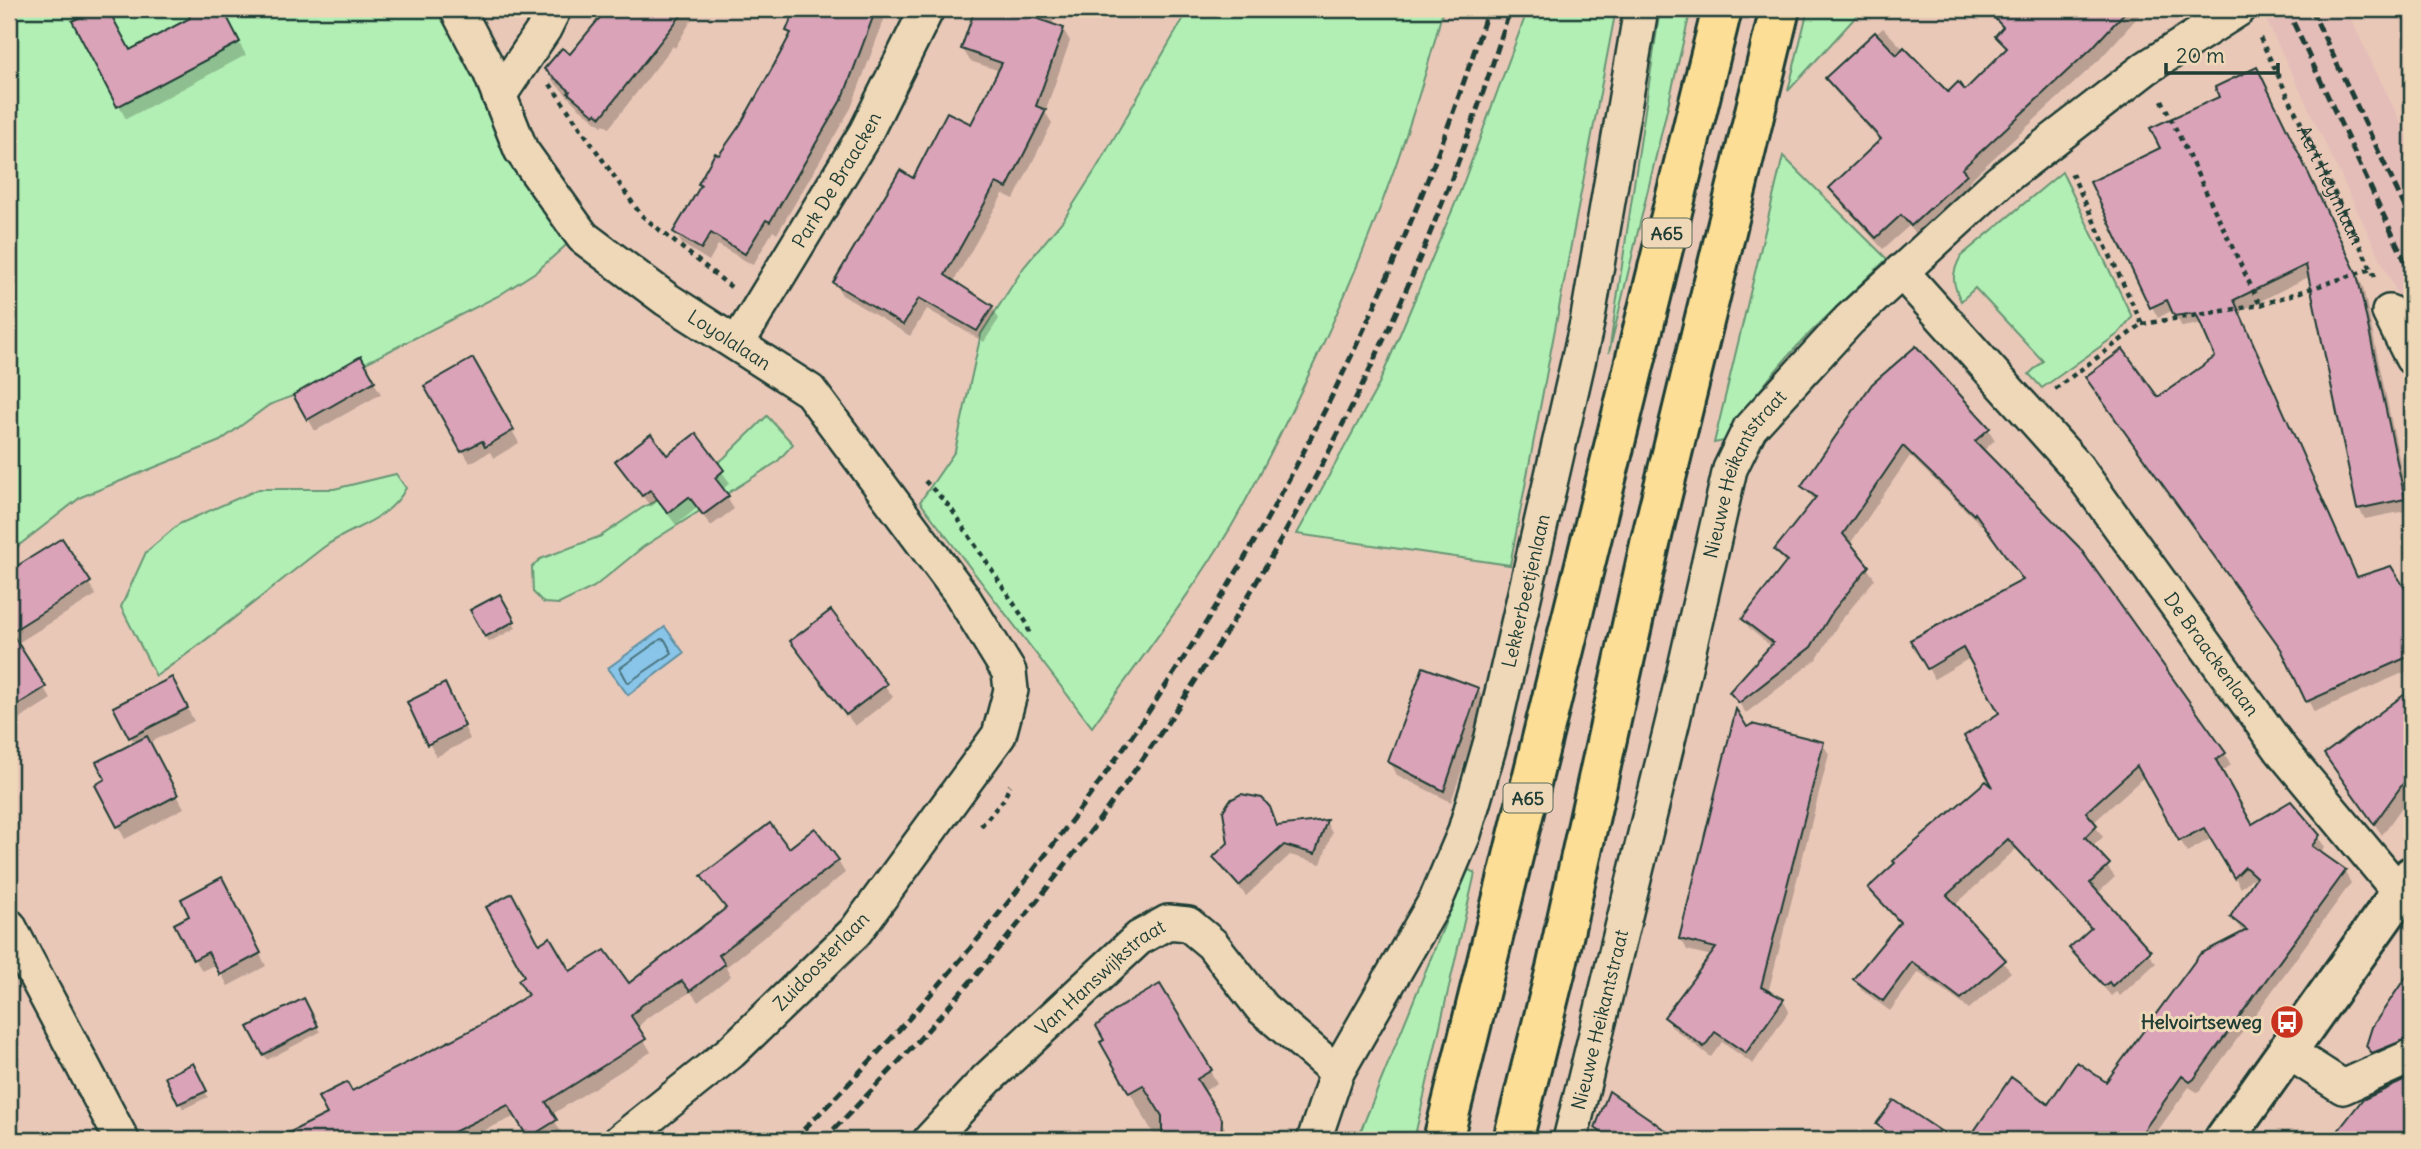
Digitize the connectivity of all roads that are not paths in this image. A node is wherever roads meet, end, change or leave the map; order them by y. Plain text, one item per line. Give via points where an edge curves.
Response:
1 (457, 9) edge
2 (554, 9) edge
3 (927, 9) edge
4 (1641, 9) edge
5 (1722, 9) edge
6 (1780, 9) edge
7 (2239, 9) edge
8 (499, 96) junction
9 (1901, 271) junction
10 (2389, 312) road end
11 (737, 344) junction
12 (2412, 358) edge
13 (1009, 672) joint
14 (2406, 884) edge
15 (9, 926) edge
16 (2412, 1056) edge
17 (2302, 1060) junction
18 (1337, 1072) junction
19 (122, 1140) edge
20 (621, 1140) edge
21 (930, 1140) edge
22 (1314, 1140) edge
23 (1443, 1140) edge
24 (1513, 1140) edge
25 (1570, 1140) edge
26 (2224, 1140) edge

1 - 8 street, Loyolalaan
2 - 8 street
3 - 11 street, Park De Braacken via 866,132
4 - 18 street, Lekkerbeetjenlaan via 1587,323 1491,741 1464,834 1436,900
5 - 23 highway, A65
6 - 24 highway via 1650,544 1556,969
7 - 9 street, Nieuwe Heikantstraat via 2146,68 2055,138
8 - 11 street, Loyolalaan via 522,150 583,237 666,299
9 - 14 street, De Braackenlaan via 2076,466 2282,751
9 - 25 street, Nieuwe Heikantstraat via 1778,394 1750,428 1730,469 1674,720
10 - 12 street
11 - 13 street, Loyolalaan via 810,391 961,594
13 - 20 street, Zuidoosterlaan via 1012,691 999,735 855,932 731,1052
14 - 17 main road
15 - 19 street
16 - 17 street via 2343,1087
17 - 26 main road
18 - 21 street, Van Hanswijkstraat via 1262,1008 1212,944 1188,924 1168,922 1139,938 987,1079
18 - 22 street, Lekkerbeetjenlaan

